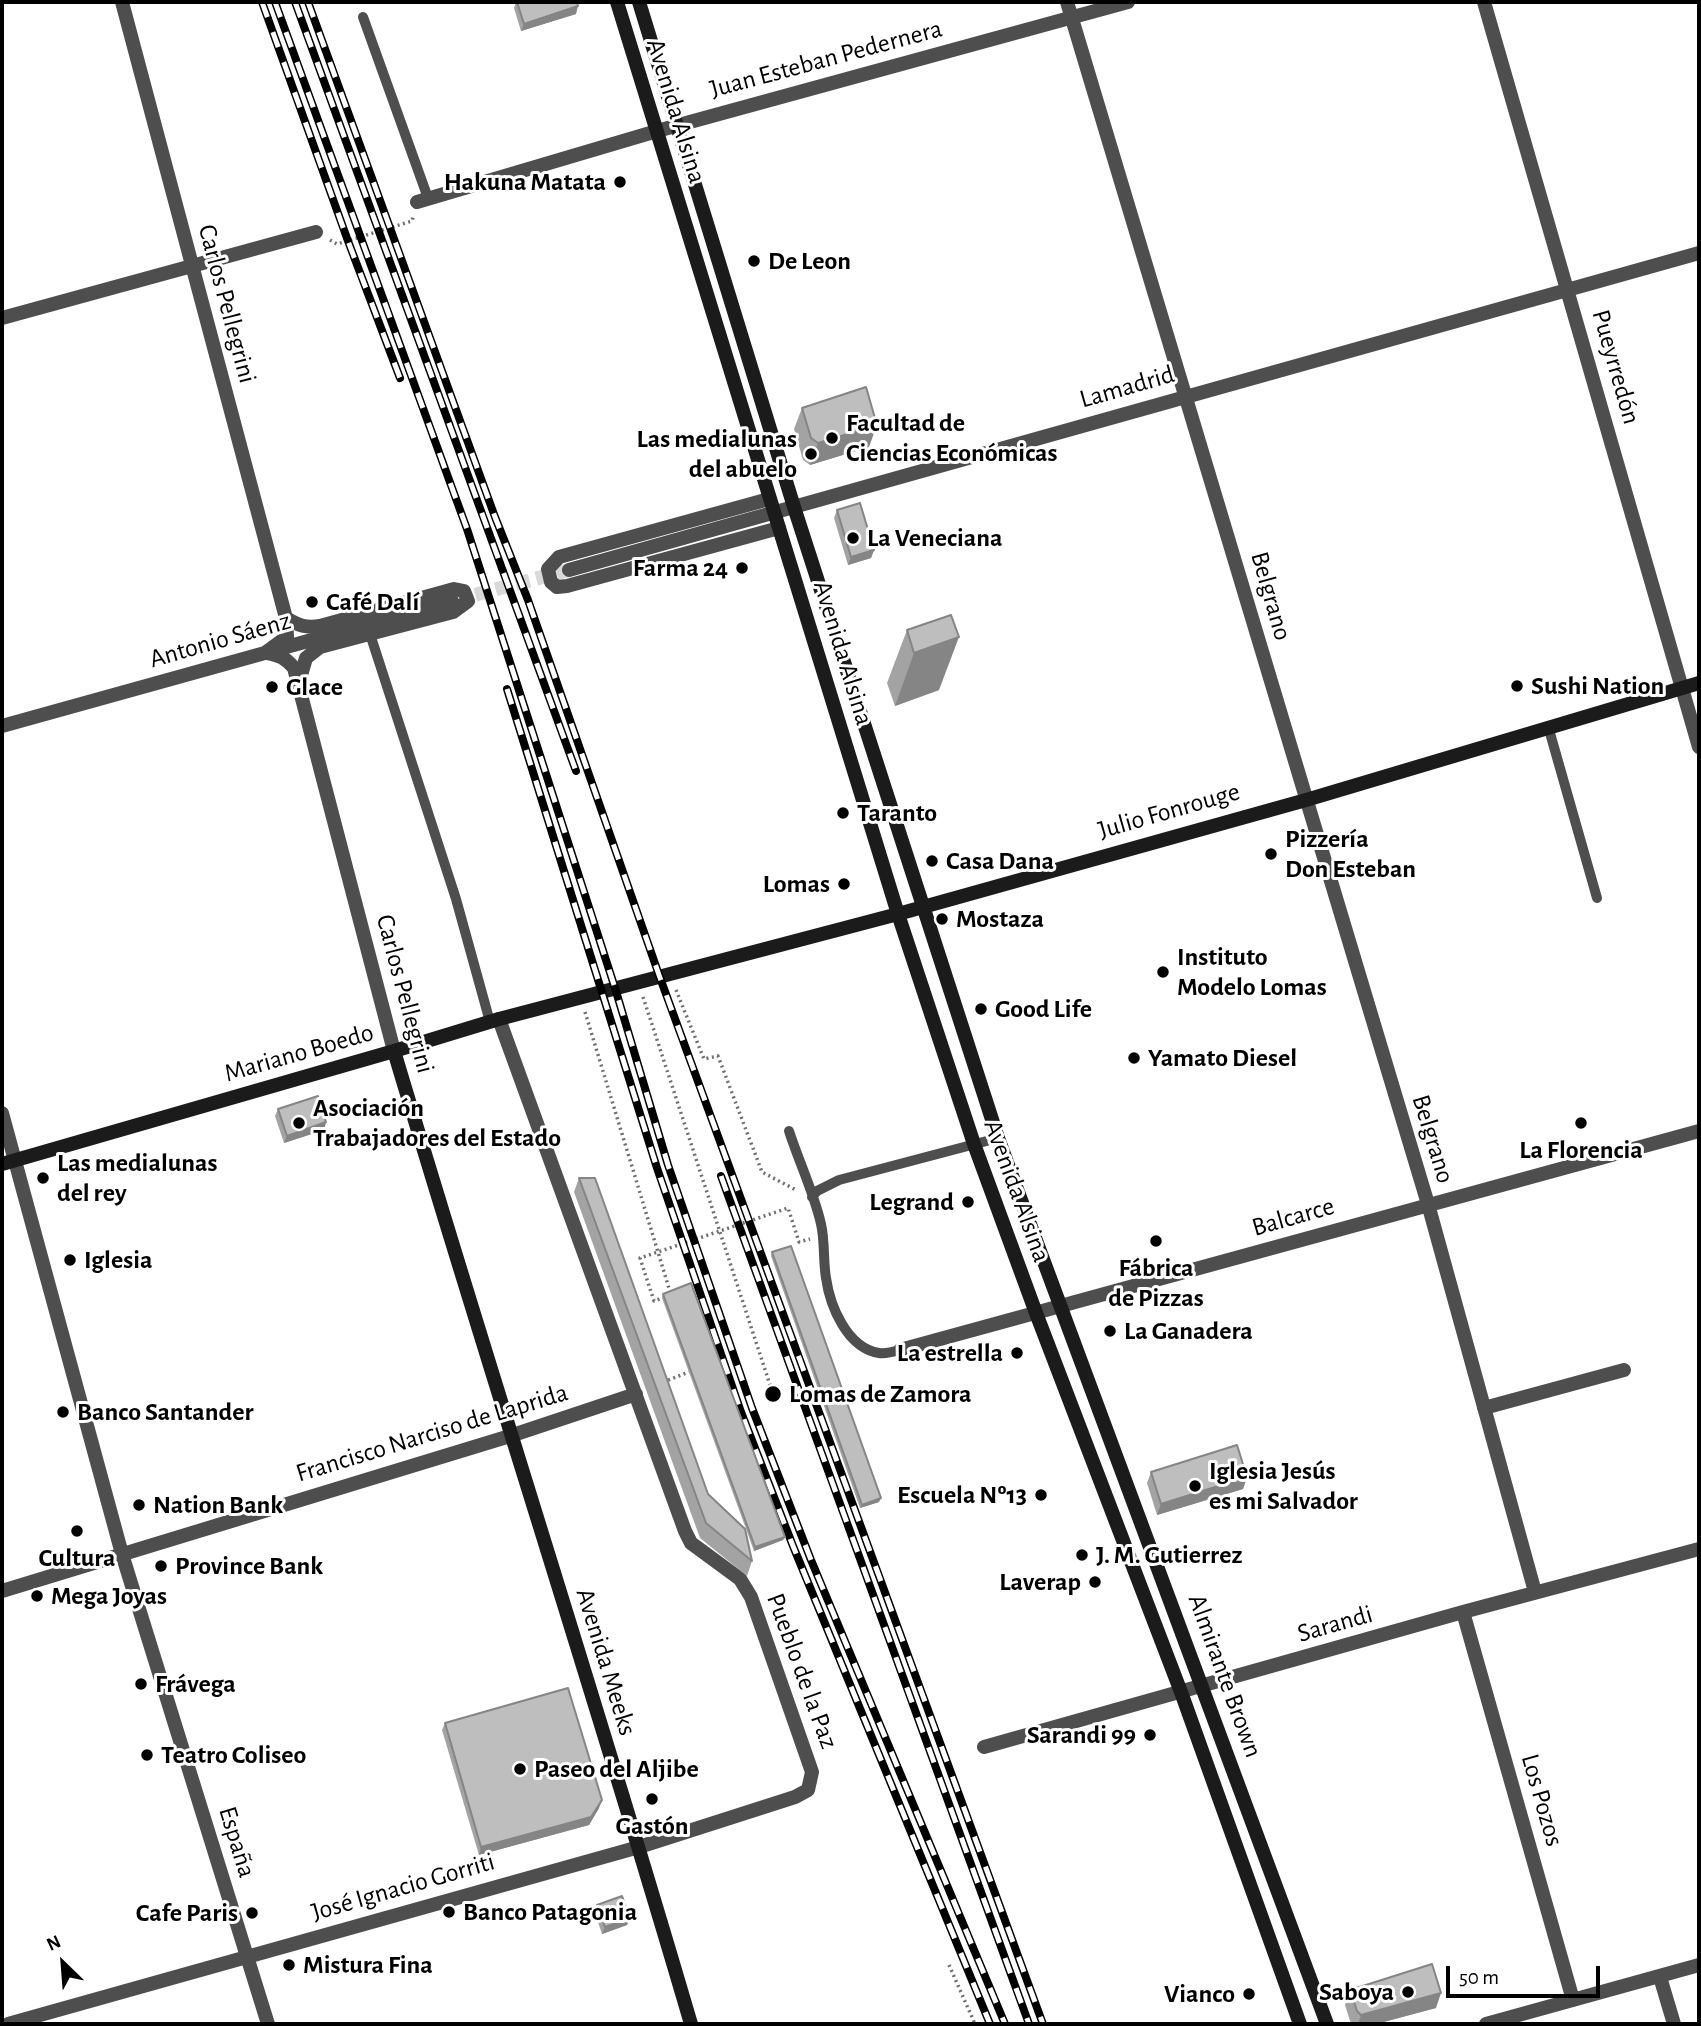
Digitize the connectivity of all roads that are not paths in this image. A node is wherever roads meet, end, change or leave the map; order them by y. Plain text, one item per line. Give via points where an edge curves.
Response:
1 (122, 2) edge
2 (617, 2) edge
3 (639, 2) edge
4 (1067, 2) edge
5 (1128, 2) edge
6 (1485, 2) edge
7 (363, 17) dead end
8 (1072, 17) junction
9 (677, 126) junction
10 (657, 131) junction
11 (422, 200) joint
12 (316, 232) road end
13 (1699, 253) edge
14 (192, 266) junction
15 (1568, 289) junction
16 (2, 318) edge
17 (1187, 396) junction
18 (769, 499) junction
19 (794, 507) junction
20 (777, 521) junction
21 (569, 570) tunnel mouth
22 (452, 601) tunnel mouth
23 (286, 618) junction
24 (370, 634) junction
25 (265, 653) junction
26 (1699, 683) edge
27 (299, 684) junction
28 (1683, 687) junction
29 (2, 726) edge
30 (1548, 726) junction
31 (1699, 747) edge
32 (1306, 800) junction
33 (1597, 898) dead end
34 (922, 906) junction
35 (898, 914) junction
36 (644, 980) joint
37 (495, 1020) junction
38 (394, 1051) junction
39 (2, 1113) edge
40 (1699, 1130) edge
41 (789, 1131) dead end
42 (998, 1138) junction
43 (974, 1144) junction
44 (8, 1162) edge
45 (812, 1198) junction
46 (1428, 1204) junction
47 (1060, 1307) junction
48 (1035, 1313) junction
49 (900, 1350) joint
50 (1624, 1370) dead end
51 (636, 1394) junction
52 (1484, 1408) junction
53 (510, 1436) junction
54 (1699, 1549) edge
55 (122, 1554) junction
56 (2, 1591) edge
57 (1535, 1592) junction
58 (1464, 1612) junction
59 (1203, 1687) junction
60 (1181, 1692) junction
61 (984, 1747) dead end
62 (808, 1790) joint
63 (639, 1847) junction
64 (246, 1956) junction
65 (1699, 1965) edge
66 (1660, 1977) junction
67 (1573, 2000) junction
68 (8, 2024) edge
69 (268, 2024) edge
70 (691, 2024) edge
71 (1300, 2024) edge
72 (1327, 2024) edge
73 (1486, 2024) edge
74 (1674, 2024) edge

1 - 14 street, Carlos Pellegrini
2 - 10 main road, Avenida Alsina
3 - 9 main road, Avenida Alsina
4 - 8 street, Belgrano
5 - 8 street, Juan Esteban Pedernera
6 - 15 street, Pueyrredón
7 - 11 lane
8 - 9 street, Juan Esteban Pedernera
8 - 17 street, Belgrano
9 - 10 street, Juan Esteban Pedernera
9 - 19 main road, Avenida Alsina
10 - 11 street, Juan Esteban Pedernera
10 - 18 main road, Avenida Alsina
12 - 14 street
13 - 15 street, Lamadrid
14 - 16 street
14 - 23 street, Carlos Pellegrini
15 - 17 street, Lamadrid
15 - 28 street, Pueyrredón
17 - 19 street, Lamadrid
17 - 32 street, Belgrano
18 - 20 main road, Avenida Alsina
18 - 20 street, Lamadrid via 559,557 548,569 551,582 556,587 567,586
19 - 20 street, Lamadrid
19 - 34 main road, Avenida Alsina
20 - 21 street, Lamadrid
20 - 35 main road, Avenida Alsina
22 - 25 street, Antonio Sáenz
23 - 24 street, Antonio Sáenz via 298,626 320,626 454,589 464,592 468,601 459,610
23 - 25 street via 287,637
24 - 27 street, Antonio Sáenz via 311,653
24 - 37 lane
25 - 27 street, Carlos Pellegrini via 288,660
25 - 29 street, Antonio Sáenz
26 - 28 main road, Julio Fonrouge
27 - 38 street, Carlos Pellegrini
28 - 30 main road, Julio Fonrouge
28 - 31 street, Pueyrredón
30 - 32 main road, Julio Fonrouge
30 - 33 lane
32 - 34 main road, Julio Fonrouge
32 - 46 street, Belgrano
34 - 35 main road, Julio Fonrouge
34 - 42 main road, Avenida Alsina
35 - 36 main road, Julio Fonrouge
35 - 43 main road, Avenida Alsina
36 - 37 main road, Mariano Boedo
37 - 38 main road, Mariano Boedo
37 - 51 street, Pueblo de la Paz
38 - 44 main road, Mariano Boedo
38 - 53 main road, Carlos Pellegrini
39 - 44 street, España
40 - 46 street, Balcarce
41 - 45 lane
42 - 43 lane
42 - 47 main road, Avenida Alsina
43 - 45 lane via 839,1180
43 - 48 main road, Avenida Alsina
44 - 55 street, España
45 - 49 lane via 821,1225 826,1279 845,1330 868,1350 880,1354
46 - 47 street, Balcarce
46 - 52 street
47 - 48 street, Balcarce
47 - 59 main road, Almirante Brown
48 - 49 street, Balcarce
48 - 60 main road, Almirante Brown
50 - 52 street
51 - 53 street, Francisco Narciso de Laprida
51 - 62 street, Pueblo de la Paz via 691,1543 740,1579 751,1597 813,1772
52 - 57 street
53 - 55 street, Francisco Narciso de Laprida
53 - 63 main road, Avenida Meeks
54 - 57 street, Sarandi
55 - 56 street, Francisco Narciso de Laprida
55 - 64 street, España
57 - 58 street, Sarandi
58 - 59 street, Sarandi
58 - 67 street, Los Pozos
59 - 60 street, Sarandi
59 - 72 main road, Almirante Brown
60 - 61 street, Sarandi
60 - 71 main road, Almirante Brown
62 - 63 street, José Ignacio Gorriti
63 - 64 street, José Ignacio Gorriti
63 - 70 main road, Avenida Meeks
64 - 68 street, José Ignacio Gorriti
64 - 69 street, España
65 - 66 street
66 - 67 street
66 - 74 street
67 - 73 street

